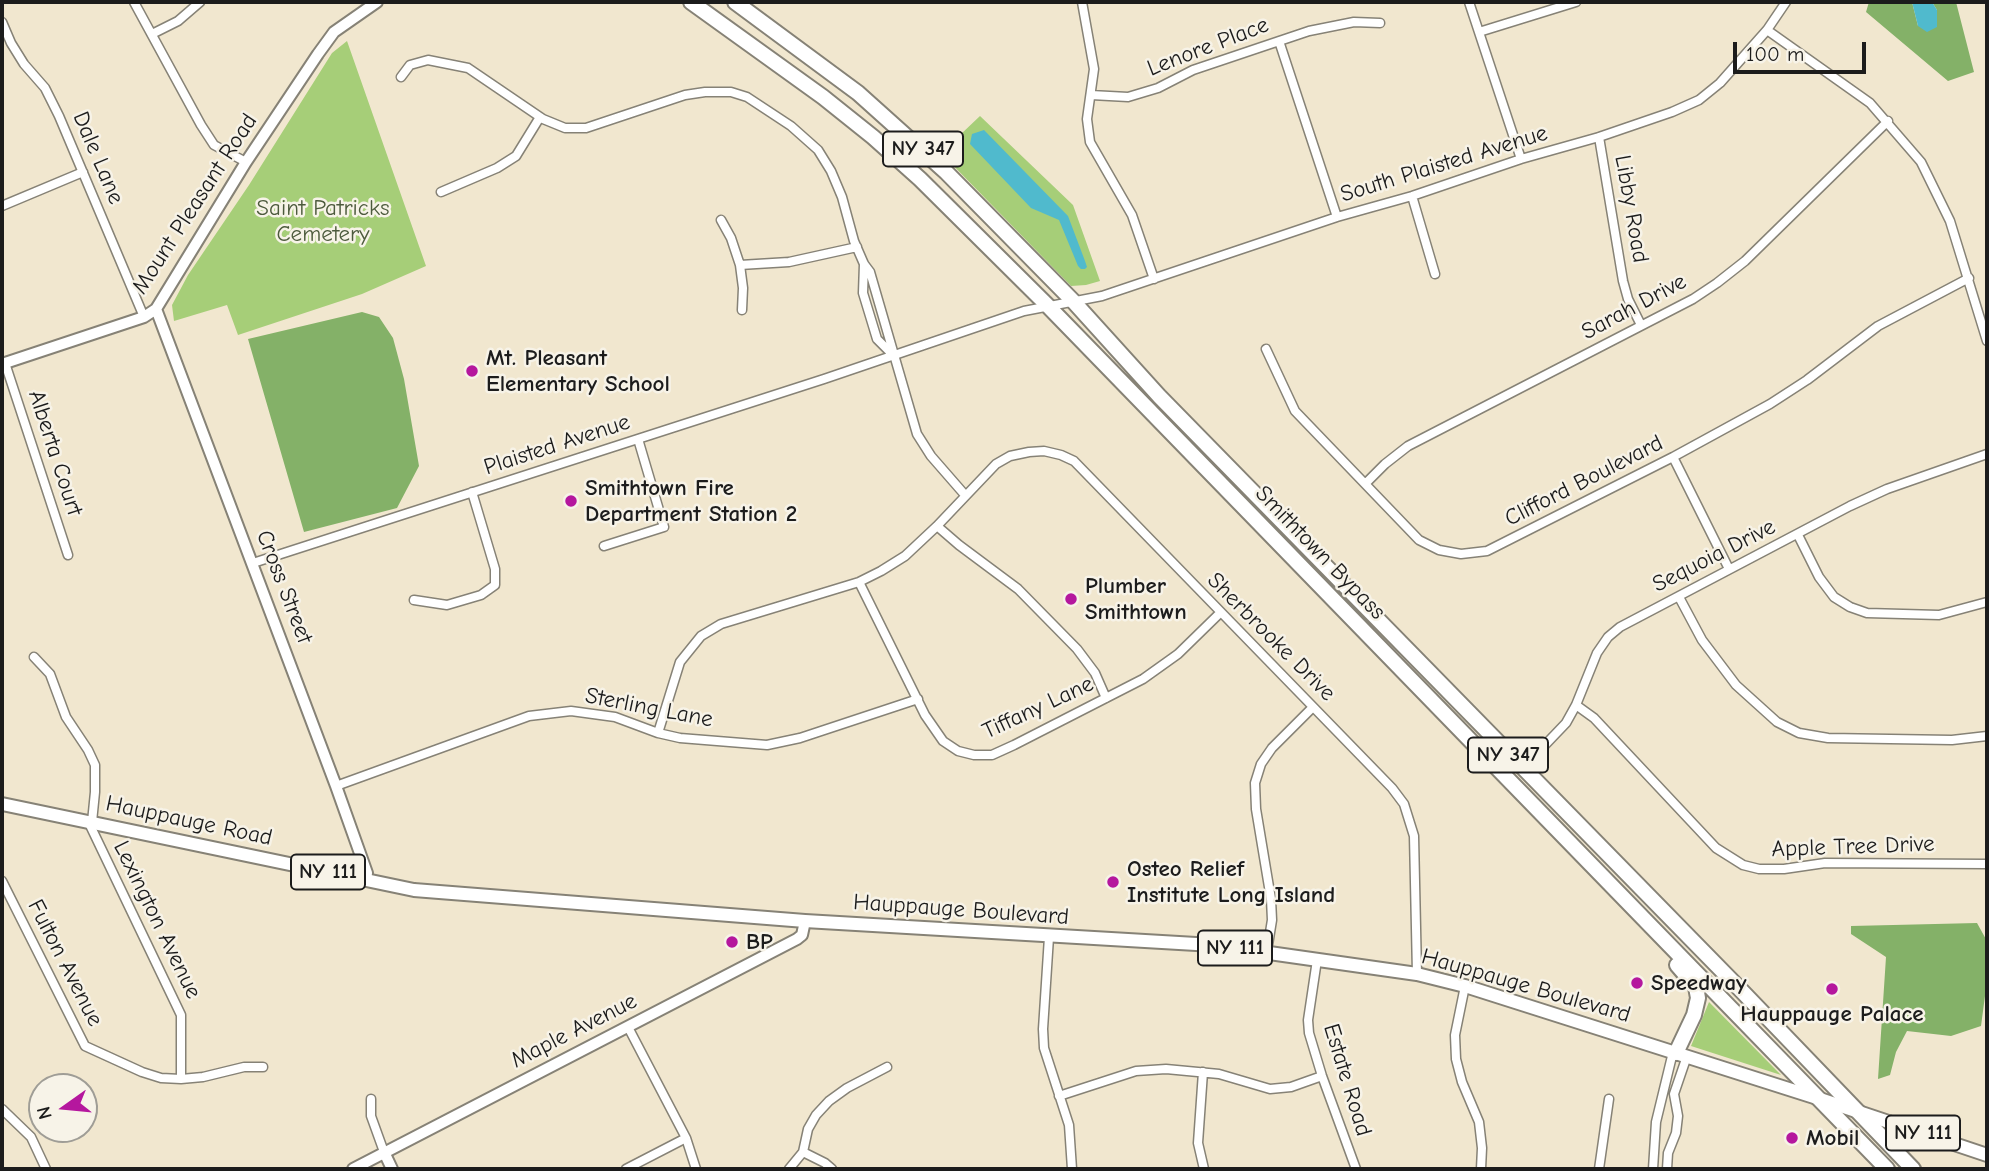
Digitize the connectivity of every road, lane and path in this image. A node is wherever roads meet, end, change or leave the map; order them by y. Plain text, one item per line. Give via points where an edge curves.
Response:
1 (134, 2) edge
2 (200, 2) edge
3 (377, 2) edge
4 (691, 2) edge
5 (735, 2) edge
6 (1082, 2) edge
7 (1469, 2) edge
8 (1576, 2) edge
9 (1786, 2) edge
10 (2, 22) edge
11 (1380, 23) dead end
12 (1768, 30) junction
13 (1479, 32) junction
14 (152, 34) junction
15 (1279, 41) junction
16 (401, 77) dead end
17 (1091, 95) junction
18 (540, 117) junction
19 (1888, 121) junction
20 (1599, 137) junction
21 (1521, 159) junction
22 (246, 162) junction
23 (83, 172) junction
24 (441, 192) dead end
25 (1412, 196) junction
26 (2, 206) edge
27 (1337, 217) junction
28 (721, 220) dead end
29 (857, 247) junction
30 (863, 264) junction
31 (740, 265) junction
32 (1435, 274) dead end
33 (1969, 278) junction
34 (1154, 279) junction
35 (1073, 302) junction
36 (1048, 306) junction
37 (156, 309) junction
38 (742, 310) dead end
39 (144, 317) junction
40 (883, 317) junction
41 (871, 320) junction
42 (1641, 325) junction
43 (1987, 341) edge
44 (1266, 349) dead end
45 (893, 355) junction
46 (3, 364) edge
47 (638, 439) junction
48 (1987, 454) edge
49 (1673, 457) junction
50 (1366, 483) junction
51 (472, 492) junction
52 (965, 495) junction
53 (937, 526) junction
54 (1798, 535) junction
55 (604, 546) dead end
56 (68, 555) dead end
57 (253, 563) junction
58 (1729, 569) junction
59 (859, 582) junction
60 (1679, 597) junction
61 (414, 600) dead end
62 (1987, 602) edge
63 (1220, 613) junction
64 (34, 657) dead end
65 (1106, 698) junction
66 (918, 699) junction
67 (1576, 705) junction
68 (1313, 707) junction
69 (658, 733) junction
70 (1987, 736) edge
71 (1522, 769) junction
72 (336, 786) junction
73 (2, 804) edge
74 (90, 821) junction
75 (1987, 864) edge
76 (366, 880) junction
77 (2, 883) edge
78 (659, 910) joint
79 (806, 921) junction
80 (1647, 922) junction
81 (1049, 937) junction
82 (1266, 951) junction
83 (1317, 960) junction
84 (1416, 974) junction
85 (1465, 986) junction
86 (628, 1027) junction
87 (1678, 1054) junction
88 (263, 1067) dead end
89 (887, 1067) dead end
90 (1203, 1072) junction
91 (1322, 1076) junction
92 (181, 1079) junction
93 (1059, 1096) junction
94 (1817, 1098) junction
95 (371, 1099) dead end
96 (1609, 1099) dead end
97 (2, 1109) edge
98 (1859, 1112) junction
99 (1655, 1135) junction
100 (686, 1138) junction
101 (1673, 1139) junction
102 (803, 1152) junction
103 (384, 1153) junction
104 (1987, 1155) edge
105 (46, 1169) edge
106 (353, 1169) edge
107 (392, 1169) edge
108 (626, 1169) edge
109 (696, 1169) edge
110 (789, 1169) edge
111 (832, 1169) edge
112 (1072, 1169) edge
113 (1204, 1169) edge
114 (1356, 1169) edge
115 (1480, 1169) edge
116 (1599, 1169) edge
117 (1653, 1169) edge
118 (1667, 1169) edge
119 (1887, 1169) edge
120 (1913, 1169) edge

1 - 14 street
2 - 14 street
3 - 22 street, Mount Pleasant Road via 330,38
4 - 36 highway, Smithtown Bypass / NY 347 via 873,137
5 - 35 highway, Smithtown Bypass / NY 347 via 883,113
6 - 17 street via 1094,69
7 - 13 street
8 - 13 street
9 - 12 street, South Plaisted Avenue
10 - 23 street, Dale Lane via 24,64 45,88
11 - 15 street, Lenore Place via 1354,22
12 - 19 street
12 - 20 street, South Plaisted Avenue via 1699,100
13 - 21 street
14 - 22 street via 214,145
15 - 17 street, Lenore Place via 1128,97
15 - 27 street
16 - 18 street via 410,65 428,61 468,68
17 - 34 street via 1090,142 1132,215
18 - 24 street via 516,156
18 - 29 street via 565,128 586,128 685,95 731,92 747,97 818,150 842,197
19 - 33 street via 1928,173
19 - 42 street, Sarah Drive via 1745,261 1693,299
20 - 21 street, South Plaisted Avenue
20 - 42 street, Libby Road via 1623,281
21 - 25 street, South Plaisted Avenue
22 - 37 street, Mount Pleasant Road
23 - 26 street
23 - 39 street, Dale Lane
25 - 27 street, South Plaisted Avenue
25 - 32 street
27 - 34 street, South Plaisted Avenue
28 - 31 street
29 - 30 street
29 - 31 street via 789,262
30 - 40 street via 870,272
30 - 41 street via 863,293
31 - 38 street
33 - 43 street
33 - 49 street, Clifford Boulevard via 1878,326 1770,404
34 - 35 street, South Plaisted Avenue
35 - 36 street, Plaisted Avenue
35 - 71 highway, Smithtown Bypass / NY 347
36 - 45 street, Plaisted Avenue
36 - 80 highway, Smithtown Bypass / NY 347
37 - 39 street, Mount Pleasant Road
37 - 57 street, Cross Street
39 - 46 street, Mount Pleasant Road
40 - 41 street
40 - 45 street
41 - 45 street via 877,339
42 - 50 street, Sarah Drive via 1408,446
44 - 50 street, Clifford Boulevard via 1296,411
45 - 47 street, Plaisted Avenue
45 - 52 street via 917,434
46 - 56 street, Alberta Court
47 - 51 street, Plaisted Avenue
47 - 55 street via 664,527
48 - 54 street, Sequoia Drive via 1887,489
49 - 50 street, Clifford Boulevard via 1487,551 1461,554 1439,551 1419,540
49 - 58 street
51 - 57 street, Plaisted Avenue
51 - 61 street via 495,569 495,585 481,595 447,605
52 - 53 street, Sherbrooke Drive
52 - 63 street, Sherbrooke Drive via 1010,456 1044,451 1074,461
53 - 59 street, Sherbrooke Drive via 905,556
53 - 65 street via 1018,589 1077,649
54 - 58 street, Sequoia Drive
54 - 62 street via 1819,577 1834,597 1850,607 1867,613 1939,615
57 - 72 street, Cross Street
58 - 60 street, Sequoia Drive
59 - 66 street, Tiffany Lane
59 - 69 street, Sherbrooke Drive via 721,624 701,636 680,662
60 - 67 street, Sequoia Drive via 1608,637
60 - 70 street via 1702,640 1736,685 1777,722 1799,733 1828,738 1938,740
63 - 65 street, Tiffany Lane via 1178,654
63 - 68 street, Sherbrooke Drive
64 - 74 street via 50,674 66,717 95,765
65 - 66 street, Tiffany Lane via 992,755 958,751 943,741
66 - 69 street, Sterling Lane via 766,745
67 - 71 street, Sequoia Drive via 1566,723
67 - 75 street, Apple Tree Drive via 1594,718 1717,848 1743,864 1784,869 1825,863
68 - 82 street via 1272,748 1255,783 1271,899
68 - 84 street, Sherbrooke Drive via 1392,788 1410,819
69 - 72 street, Sterling Lane via 615,717 570,712 529,716
71 - 98 highway, Smithtown Bypass / NY 347
72 - 76 street, Cross Street
73 - 74 main road, Hauppauge Road / NY 111
74 - 76 main road, Hauppauge Road / NY 111
74 - 92 street, Lexington Avenue via 181,1015
76 - 78 main road, Hauppauge Road / NY 111 via 414,890
77 - 92 street, Fulton Avenue via 85,1046 142,1072
78 - 79 main road, Hauppauge Boulevard / NY 111
79 - 81 main road, Hauppauge Boulevard / NY 111
79 - 86 street, Maple Avenue via 797,939
80 - 87 highway via 1649,932 1696,987 1696,1010
80 - 94 highway, Smithtown Bypass / NY 347
81 - 82 main road, Hauppauge Boulevard / NY 111
81 - 93 street via 1043,1029 1047,1062
82 - 83 main road, Hauppauge Boulevard / NY 111
83 - 84 main road, Hauppauge Boulevard / NY 111
83 - 91 street, Estate Road via 1308,1020
84 - 85 main road, Hauppauge Boulevard / NY 111
85 - 87 main road, Hauppauge Boulevard / NY 111
85 - 115 street via 1455,1035 1456,1059 1479,1122
86 - 100 street
86 - 103 street, Maple Avenue
87 - 94 main road, Hauppauge Boulevard / NY 111
87 - 99 street via 1662,1093
87 - 101 street via 1674,1094 1678,1116
88 - 92 street, Fulton Avenue
89 - 102 street via 829,1101 808,1129
90 - 91 street via 1270,1089
90 - 93 street via 1136,1071
90 - 113 street via 1198,1143
91 - 114 street, Estate Road
93 - 112 street via 1069,1125
94 - 98 main road, Hauppauge Boulevard / NY 111
94 - 119 highway, Smithtown Bypass / NY 347
95 - 103 street via 371,1116
96 - 116 street
97 - 105 street via 31,1137
98 - 104 main road, Hauppauge Boulevard / NY 111
98 - 120 highway, Smithtown Bypass / NY 347
99 - 101 street
99 - 117 street
100 - 108 street
100 - 109 street
101 - 118 street
102 - 110 street
102 - 111 street
103 - 106 street, Maple Avenue
103 - 107 street

